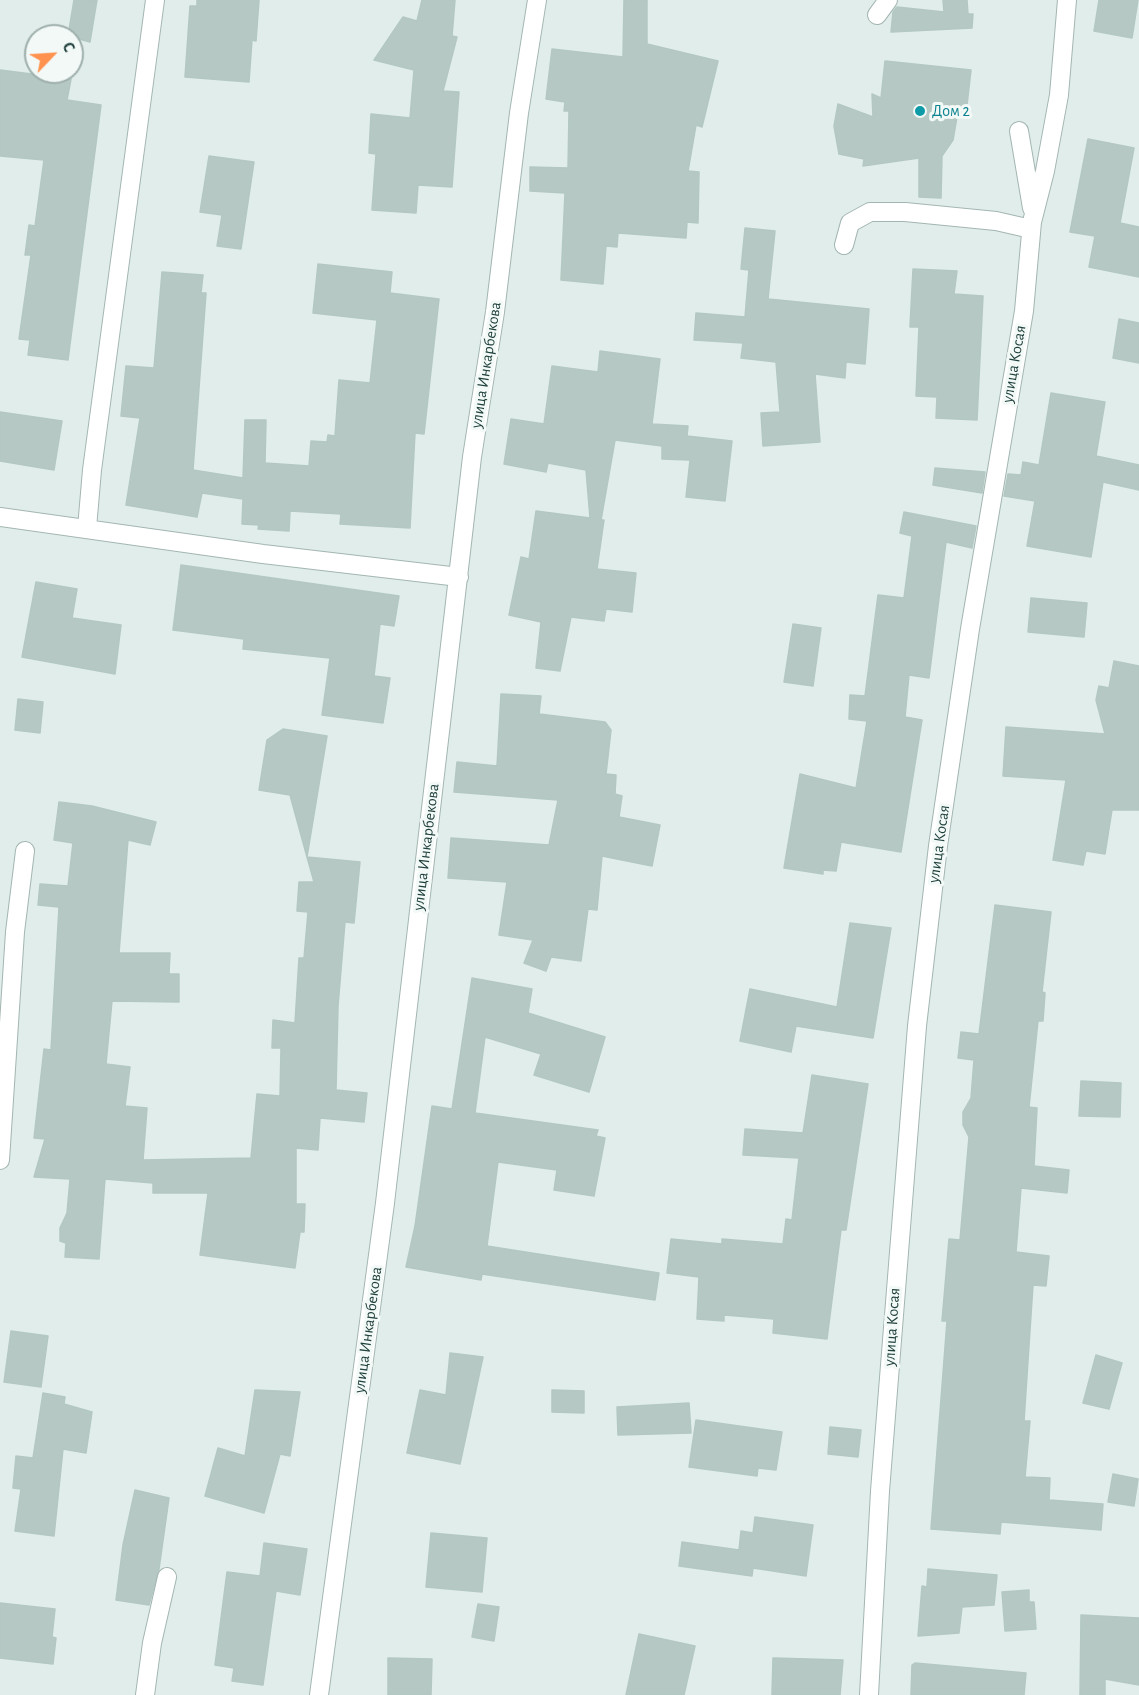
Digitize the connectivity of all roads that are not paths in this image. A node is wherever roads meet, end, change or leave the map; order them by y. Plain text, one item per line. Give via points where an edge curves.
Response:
1 (155, 0) edge
2 (537, 0) edge
3 (888, 0) edge
4 (1067, 0) edge
5 (877, 15) dead end
6 (1019, 130) dead end
7 (1032, 222) junction
8 (844, 244) dead end
9 (0, 517) edge
10 (87, 528) junction
11 (459, 578) junction
12 (25, 851) dead end
13 (0, 1160) edge
14 (167, 1577) dead end
15 (145, 1695) edge
16 (319, 1695) edge
17 (869, 1695) edge

1 - 10 street
2 - 11 street, улица Инкарбекова via 472,457
3 - 5 street
4 - 7 street, улица Косая via 1059,95 1046,171
6 - 7 street
7 - 8 street via 870,212 850,223
7 - 17 street, улица Косая via 1024,311 938,846 917,1026 882,1468
9 - 10 street
10 - 11 street
11 - 16 street, улица Инкарбекова via 385,1203
12 - 13 street via 15,932
14 - 15 street

